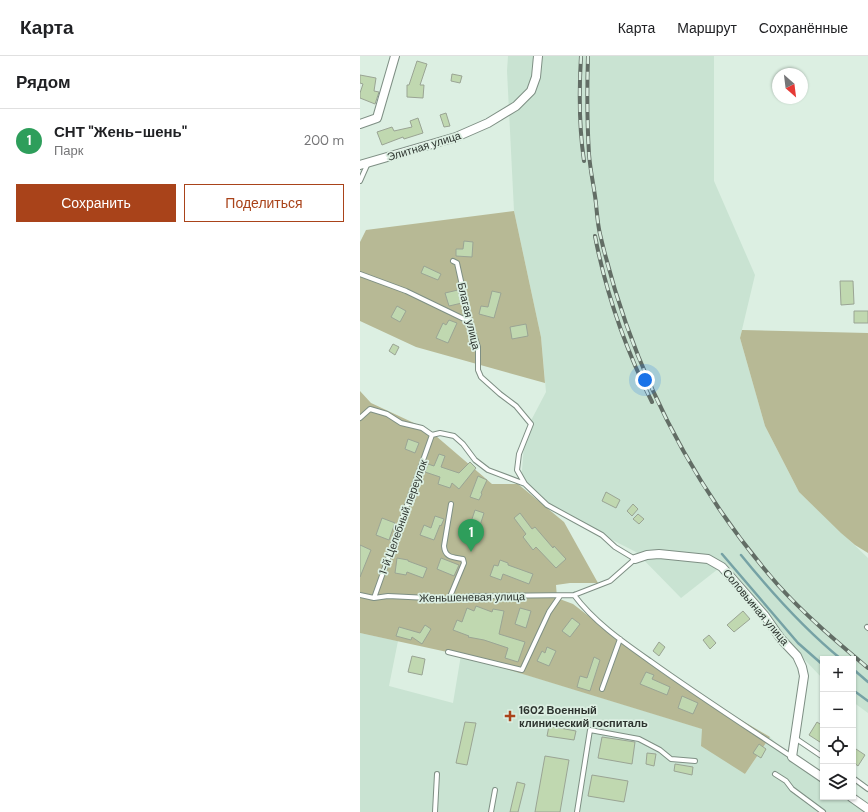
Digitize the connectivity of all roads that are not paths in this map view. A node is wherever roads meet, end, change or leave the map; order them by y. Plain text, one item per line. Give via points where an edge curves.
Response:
1 (395, 56) edge
2 (538, 56) edge
3 (360, 124) edge
4 (369, 163) junction
5 (360, 165) edge
6 (360, 181) edge
7 (452, 261) dead end
8 (360, 274) edge
9 (471, 326) junction
10 (360, 418) edge
11 (432, 435) junction
12 (525, 484) junction
13 (452, 504) dead end
14 (635, 560) junction
15 (360, 595) edge
16 (574, 595) junction
17 (560, 596) junction
18 (374, 598) junction
19 (449, 599) junction
20 (620, 639) junction
21 (448, 652) dead end
22 (602, 689) dead end
23 (794, 737) junction
24 (820, 755) edge
25 (792, 757) junction
26 (694, 761) dead end
27 (437, 774) dead end
28 (775, 774) dead end
29 (820, 776) edge
30 (856, 780) edge
31 (868, 789) edge
32 (494, 790) dead end
33 (855, 800) edge
34 (868, 809) edge
35 (435, 812) edge
36 (491, 812) edge
37 (577, 812) edge
38 (823, 812) edge

1 - 3 street via 377,118
2 - 4 street, Элитная улица via 536,77 531,91 516,106 488,123 456,137
4 - 5 street, Элитная улица
4 - 6 lane
7 - 9 lane, Благая улица via 457,263
8 - 9 lane via 406,291 466,320
9 - 12 lane, Благая улица via 478,347 478,370 481,377 516,406 531,424 519,454 517,470
10 - 11 lane via 370,409 387,414 401,423 422,428
11 - 12 lane via 440,433 454,436 475,460 488,470
11 - 18 lane, 1-й Целебный переулок
12 - 14 lane via 547,505 602,535
13 - 19 lane via 445,552 447,556 463,560 464,564
14 - 16 lane, Соловьиная улица via 610,581
14 - 23 street, Соловьиная улица via 659,554 708,559 722,567 731,577 797,656 802,667 804,676
15 - 18 lane, Женьшеневая улица
16 - 17 lane, Соловьиная улица
16 - 20 lane via 581,605
17 - 19 lane, Женьшеневая улица via 473,596
17 - 21 lane via 549,612 522,670
18 - 19 lane, Женьшеневая улица via 388,596
20 - 22 lane
20 - 25 lane
23 - 24 lane
23 - 25 street, Соловьиная улица
25 - 29 street
26 - 37 lane via 671,759 639,739 590,730
27 - 35 lane
28 - 38 lane
30 - 31 lane
32 - 36 lane
33 - 34 street

